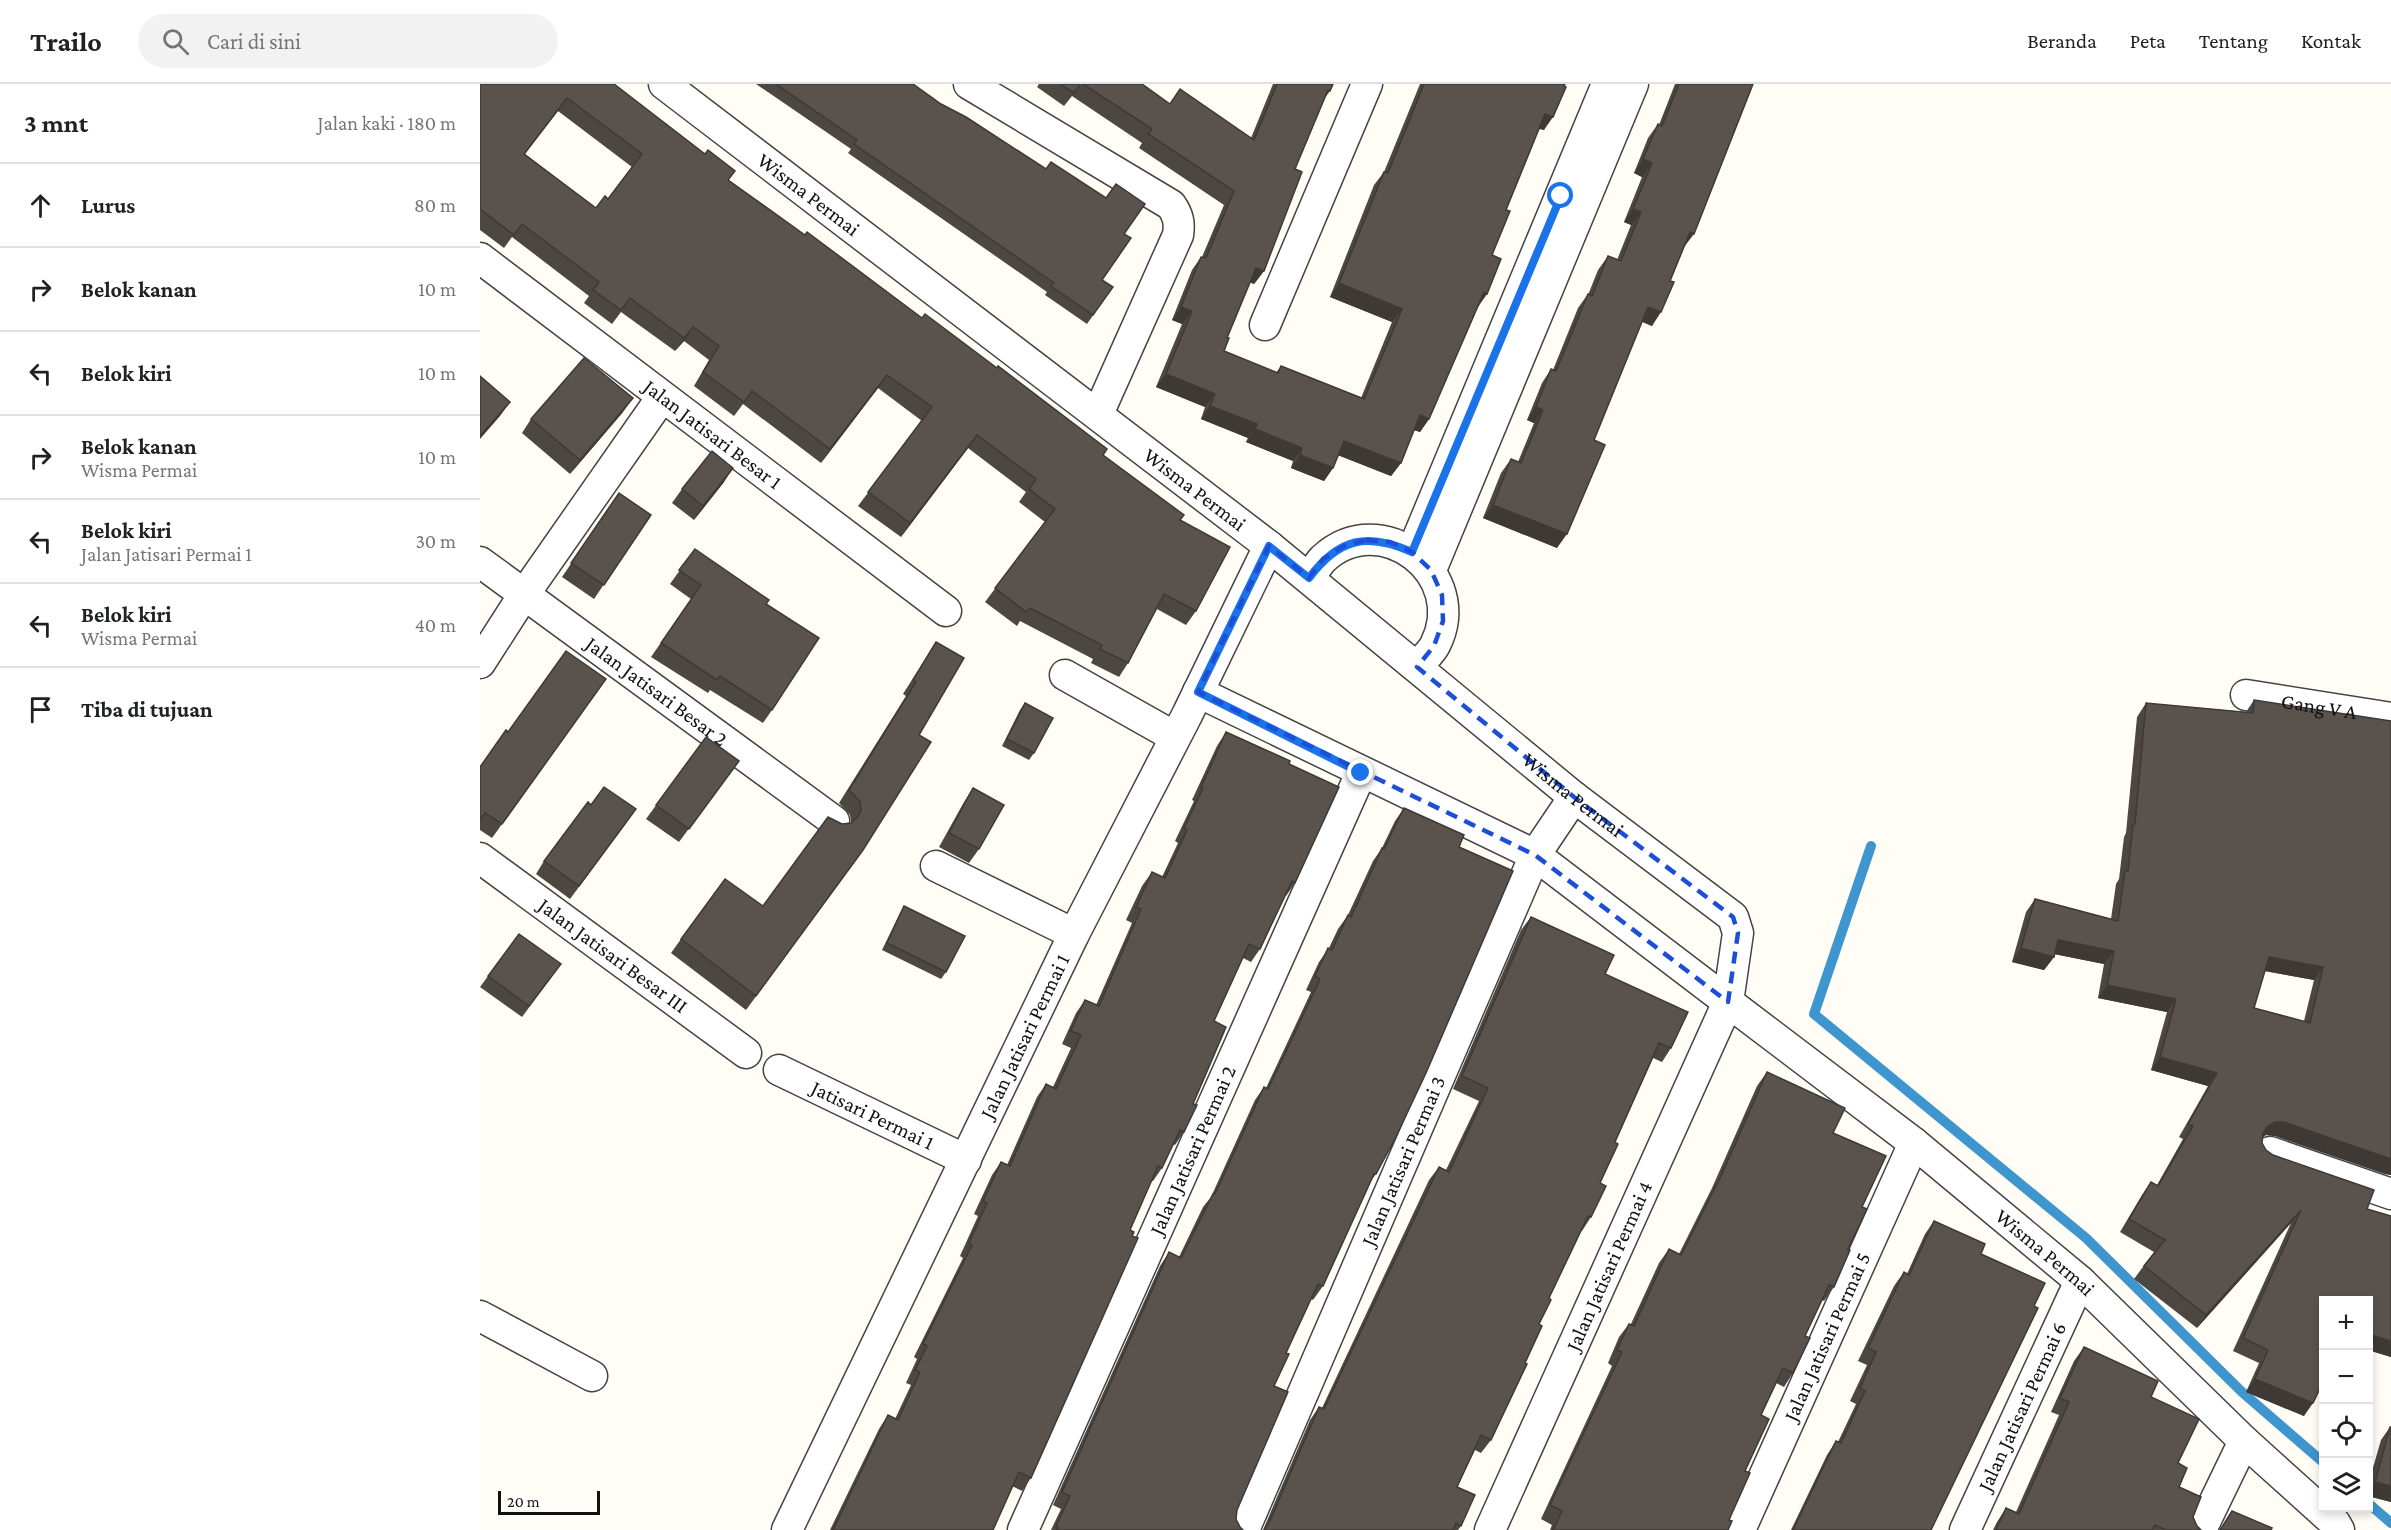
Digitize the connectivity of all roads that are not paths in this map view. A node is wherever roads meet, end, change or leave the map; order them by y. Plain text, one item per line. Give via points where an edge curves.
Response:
1 (664, 84) edge
2 (969, 84) edge
3 (1367, 84) edge
4 (1607, 84) edge
5 (1633, 84) edge
6 (1572, 201) junction
7 (480, 258) edge
8 (1265, 325) dead end
9 (662, 397) junction
10 (1098, 414) junction
11 (1269, 546) junction
12 (1421, 561) junction
13 (480, 562) edge
14 (1309, 578) junction
15 (523, 596) junction
16 (946, 611) dead end
17 (480, 663) edge
18 (1417, 667) junction
19 (1065, 675) dead end
20 (1198, 692) junction
21 (2246, 695) dead end
22 (2391, 718) edge
23 (1175, 737) junction
24 (1361, 773) junction
25 (1574, 797) junction
26 (834, 822) edge
27 (1535, 855) junction
28 (480, 858) edge
29 (936, 866) dead end
30 (1074, 934) junction
31 (1728, 1002) junction
32 (746, 1053) dead end
33 (779, 1070) dead end
34 (1914, 1143) junction
35 (2270, 1152) edge
36 (966, 1160) junction
37 (2391, 1194) edge
38 (2080, 1281) junction
39 (480, 1316) edge
40 (592, 1376) dead end
41 (2244, 1441) junction
42 (787, 1530) edge
43 (1023, 1530) edge
44 (1244, 1530) edge
45 (1490, 1530) edge
46 (1740, 1530) edge
47 (1965, 1530) edge
48 (2201, 1530) edge
49 (2339, 1530) edge

1 - 10 street, Wisma Permai
2 - 10 street via 1171,205 1176,212 1178,235
3 - 8 street
4 - 6 street
5 - 6 street
6 - 12 street
7 - 9 street, Jalan Jatisari Besar 1
9 - 15 street
9 - 16 street, Jalan Jatisari Besar 1
10 - 11 street, Wisma Permai
11 - 14 street, Wisma Permai
11 - 20 street, Jalan Jatisari Permai 1
12 - 14 street via 1390,542 1366,540 1344,546 1323,559
12 - 18 street via 1442,595 1443,621 1434,646
13 - 15 street, Jalan Jatisari Besar 2
14 - 18 street, Wisma Permai
15 - 17 street
15 - 26 street, Jalan Jatisari Besar 2
18 - 25 street, Wisma Permai
19 - 23 street
20 - 23 street, Jalan Jatisari Permai 1
20 - 24 street, Wisma Permai
21 - 22 street, Gang V A
23 - 30 street, Jalan Jatisari Permai 1
24 - 27 street, Wisma Permai
24 - 43 street, Jalan Jatisari Permai 2
25 - 27 street, Jalan Jatisari Permai 3
25 - 31 street, Wisma Permai via 1733,917 1738,933
27 - 31 street, Wisma Permai
27 - 44 street, Jalan Jatisari Permai 3
28 - 32 street, Jalan Jatisari Besar III
29 - 30 street
30 - 36 street, Jalan Jatisari Permai 1
31 - 34 street, Wisma Permai
31 - 45 street, Jalan Jatisari Permai 4
33 - 36 street, Jatisari Permai 1
34 - 38 street, Wisma Permai
34 - 46 street, Jalan Jatisari Permai 5
35 - 37 street
36 - 42 street, Jalan Jatisari Permai 1
38 - 41 street, Wisma Permai
38 - 47 street, Jalan Jatisari Permai 6
39 - 40 street
41 - 48 street
41 - 49 street, Wisma Permai

